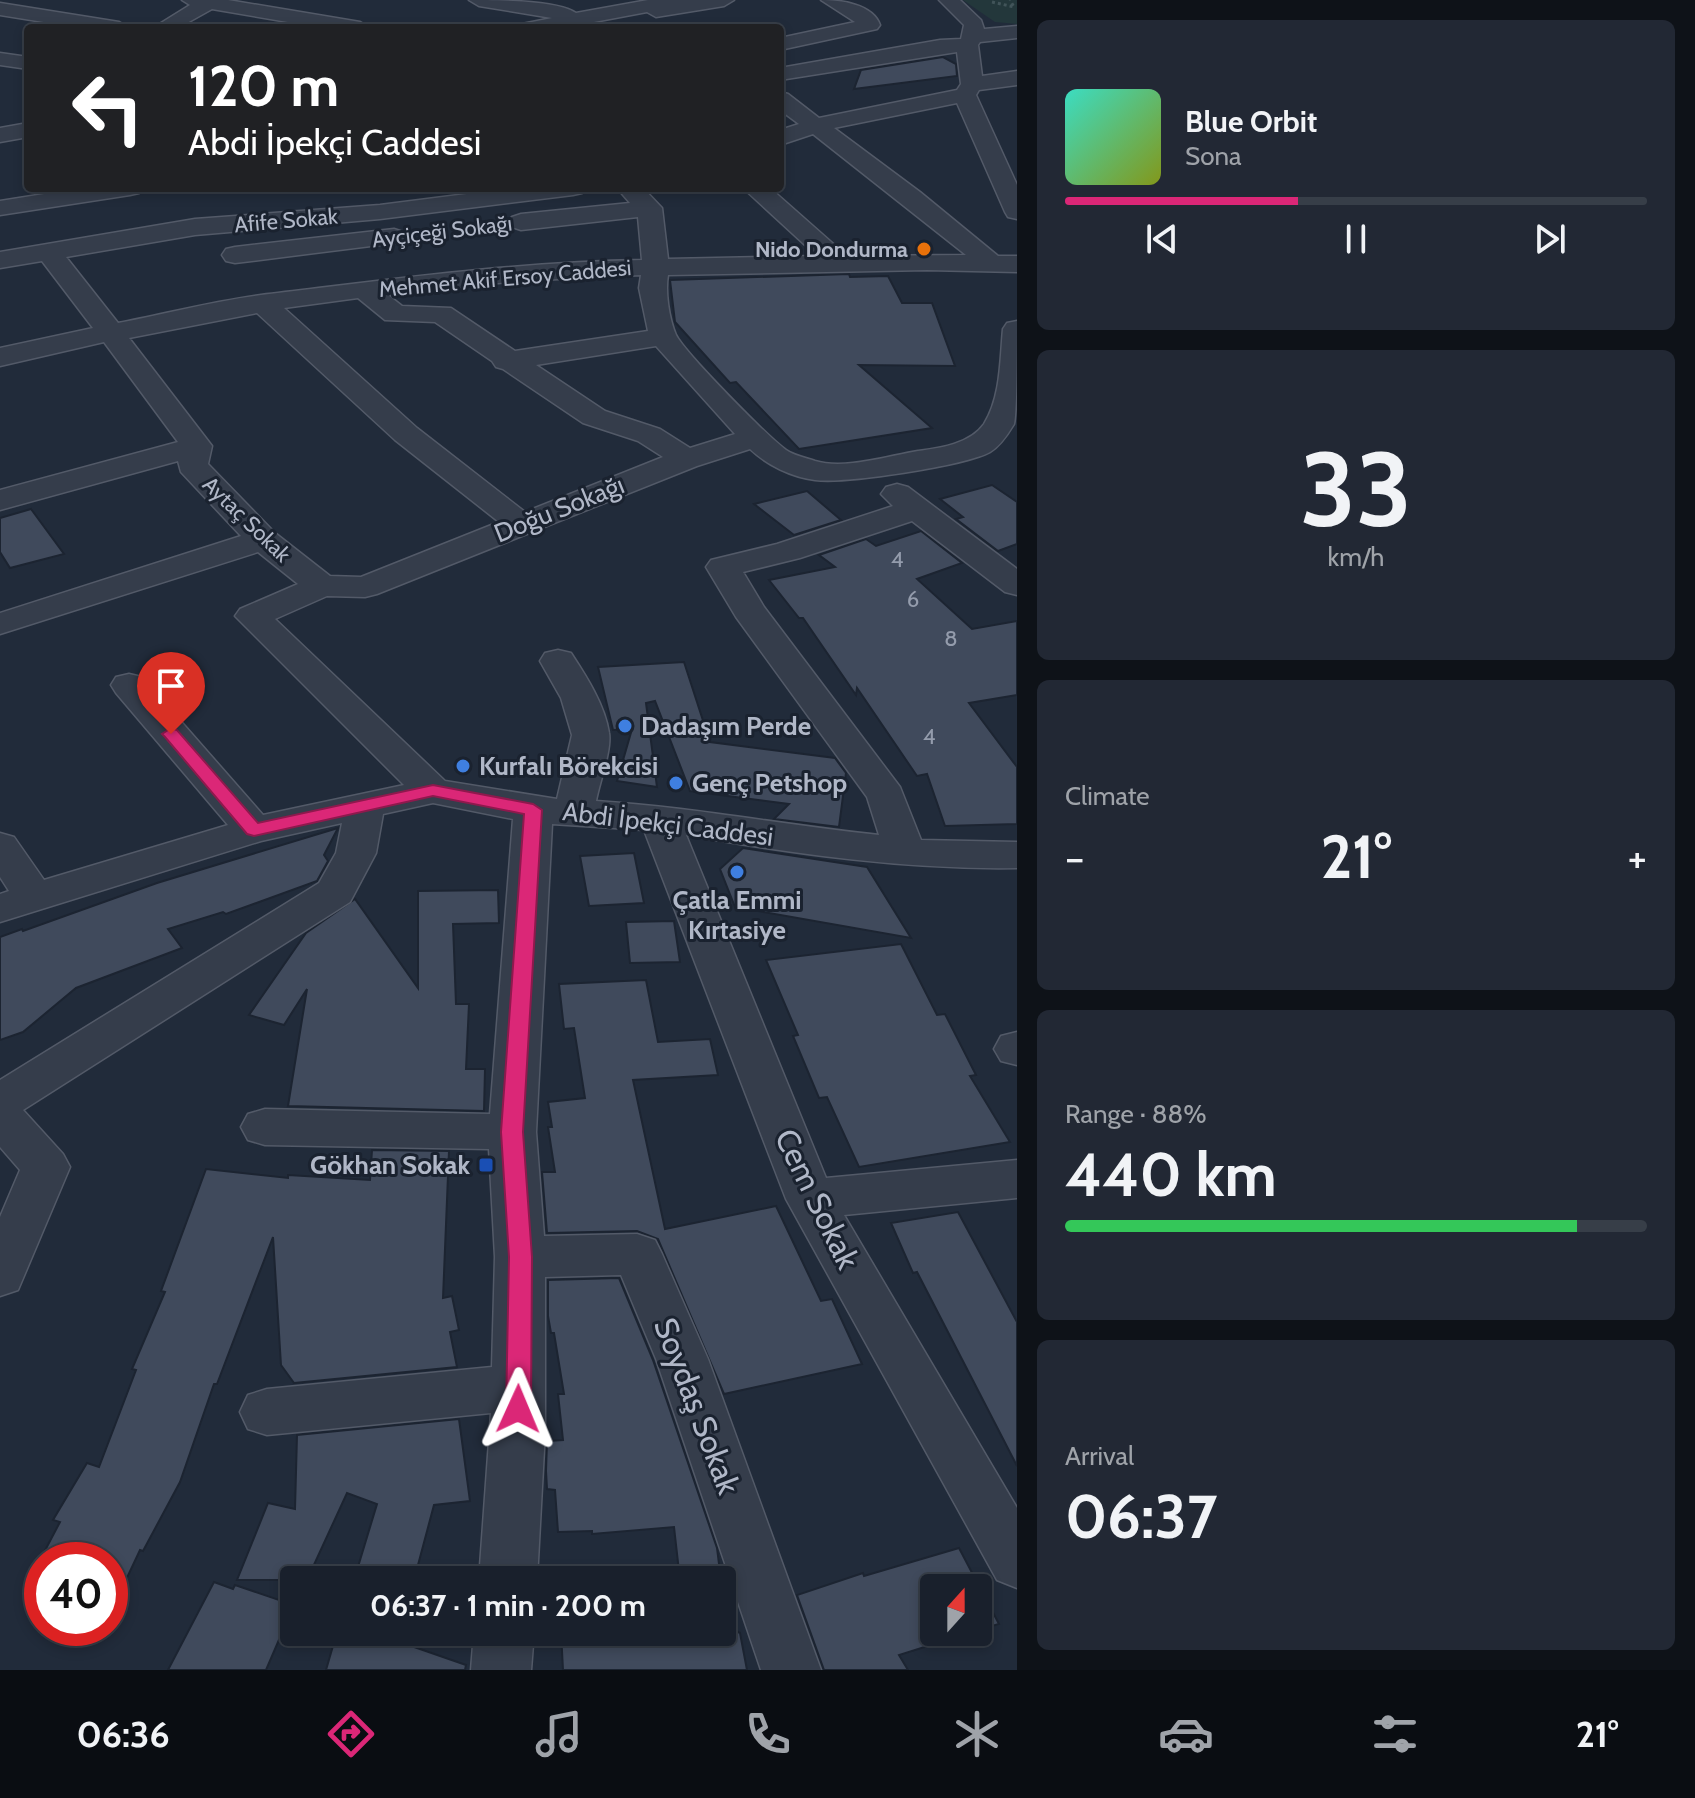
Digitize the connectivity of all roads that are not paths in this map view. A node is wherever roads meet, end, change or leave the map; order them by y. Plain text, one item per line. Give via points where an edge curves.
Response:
1 (333, 0) edge
2 (479, 0) edge
3 (681, 0) edge
4 (724, 0) edge
5 (831, 0) edge
6 (949, 0) edge
7 (201, 1) edge
8 (648, 2) edge
9 (0, 9) edge
10 (301, 18) junction
11 (593, 23) edge
12 (94, 24) edge
13 (169, 24) edge
14 (336, 24) edge
15 (1017, 32) edge
16 (970, 41) junction
17 (784, 43) edge
18 (0, 59) edge
19 (24, 62) edge
20 (784, 73) edge
21 (1017, 78) edge
22 (969, 90) junction
23 (784, 102) edge
24 (0, 120) edge
25 (817, 125) junction
26 (24, 126) edge
27 (24, 128) edge
28 (0, 135) edge
29 (784, 137) edge
30 (1017, 142) edge
31 (986, 144) junction
32 (104, 192) edge
33 (541, 192) edge
34 (633, 192) edge
35 (760, 192) edge
36 (1014, 199) edge
37 (0, 208) edge
38 (650, 208) junction
39 (496, 225) dead end
40 (195, 227) junction
41 (419, 234) dead end
42 (50, 253) junction
43 (235, 255) junction
44 (0, 260) edge
45 (840, 263) junction
46 (1004, 264) edge
47 (656, 267) junction
48 (363, 289) junction
49 (306, 296) junction
50 (262, 303) junction
51 (1017, 329) edge
52 (109, 333) junction
53 (663, 337) junction
54 (0, 357) edge
55 (506, 361) junction
56 (756, 437) junction
57 (989, 440) junction
58 (197, 446) junction
59 (1017, 454) edge
60 (686, 459) junction
61 (866, 470) junction
62 (0, 500) edge
63 (917, 509) junction
64 (521, 524) junction
65 (263, 540) junction
66 (1017, 585) edge
67 (322, 586) junction
68 (0, 624) edge
69 (558, 661) dead end
70 (129, 685) dead end
71 (433, 791) junction
72 (365, 806) junction
73 (554, 811) junction
74 (659, 818) junction
75 (254, 830) junction
76 (0, 846) edge
77 (904, 851) junction
78 (1017, 855) edge
79 (17, 903) edge
80 (0, 1102) edge
81 (0, 1116) edge
82 (265, 1127) dead end
83 (512, 1132) junction
84 (1017, 1179) edge
85 (810, 1199) junction
86 (520, 1257) junction
87 (0, 1275) edge
88 (519, 1387) junction
89 (267, 1412) dead end
90 (1017, 1561) edge
91 (509, 1566) edge
92 (503, 1646) edge
93 (501, 1670) edge
94 (791, 1670) edge

1 - 10 street
2 - 11 street
3 - 8 street
4 - 11 street
5 - 17 street via 870,25
6 - 16 street via 974,24
7 - 10 street
7 - 13 street
8 - 11 street
9 - 12 street
10 - 14 street
15 - 16 street
16 - 20 street
16 - 22 street
18 - 19 street
21 - 22 street
22 - 25 street
22 - 31 street
23 - 25 street
24 - 26 street
25 - 29 street
25 - 46 street
27 - 28 street
30 - 31 street
31 - 36 street
32 - 37 street
33 - 40 street, Afife Sokak
34 - 38 street
35 - 45 street
38 - 39 street, Ayçiçeği Sokağı
38 - 47 street
40 - 42 street, Afife Sokak
40 - 43 street
41 - 43 street, Ayçiçeği Sokağı
42 - 44 street, Afife Sokak
42 - 52 street, Aytaç Sokak
43 - 49 street
45 - 46 street, Mehmet Akif Ersoy Caddesi
45 - 47 street, Mehmet Akif Ersoy Caddesi
47 - 48 street, Mehmet Akif Ersoy Caddesi via 518,273
47 - 53 street via 652,288
48 - 49 street, Mehmet Akif Ersoy Caddesi
48 - 55 street via 395,314 441,314
49 - 50 street, Mehmet Akif Ersoy Caddesi
50 - 52 street, Mehmet Akif Ersoy Caddesi
50 - 64 street via 406,434
51 - 57 street via 1013,392
52 - 54 street, Mehmet Akif Ersoy Caddesi
52 - 58 street, Aytaç Sokak
53 - 55 street
53 - 56 street
55 - 60 street via 594,417 649,435
56 - 60 street, Doğu Sokağı
56 - 61 street via 776,457 814,471
57 - 59 street
57 - 61 street
58 - 62 street
58 - 65 street, Aytaç Sokak via 192,465
60 - 64 street, Doğu Sokağı
61 - 63 street
63 - 66 street
63 - 77 street via 723,567 748,610 886,796
64 - 67 street, Doğu Sokağı via 365,587
65 - 67 street, Aytaç Sokak
65 - 68 street
67 - 71 street via 252,616
69 - 73 street via 579,698 591,735 582,786
70 - 75 street
71 - 72 street, Abdi İpekçi Caddesi
71 - 73 street, Abdi İpekçi Caddesi
72 - 75 street, Abdi İpekçi Caddesi
72 - 80 street via 356,853 335,892
73 - 74 street, Abdi İpekçi Caddesi
73 - 83 street
74 - 77 street, Abdi İpekçi Caddesi
74 - 85 street, Cem Sokak
75 - 79 street, Abdi İpekçi Caddesi
76 - 79 street
77 - 78 street, Abdi İpekçi Caddesi
81 - 87 street via 46,1167
82 - 83 street
83 - 86 street
84 - 85 street
85 - 90 street, Cem Sokak
86 - 88 street
86 - 94 street, Soydaş Sokak via 637,1254 682,1359
88 - 89 street
88 - 91 street
92 - 93 street

